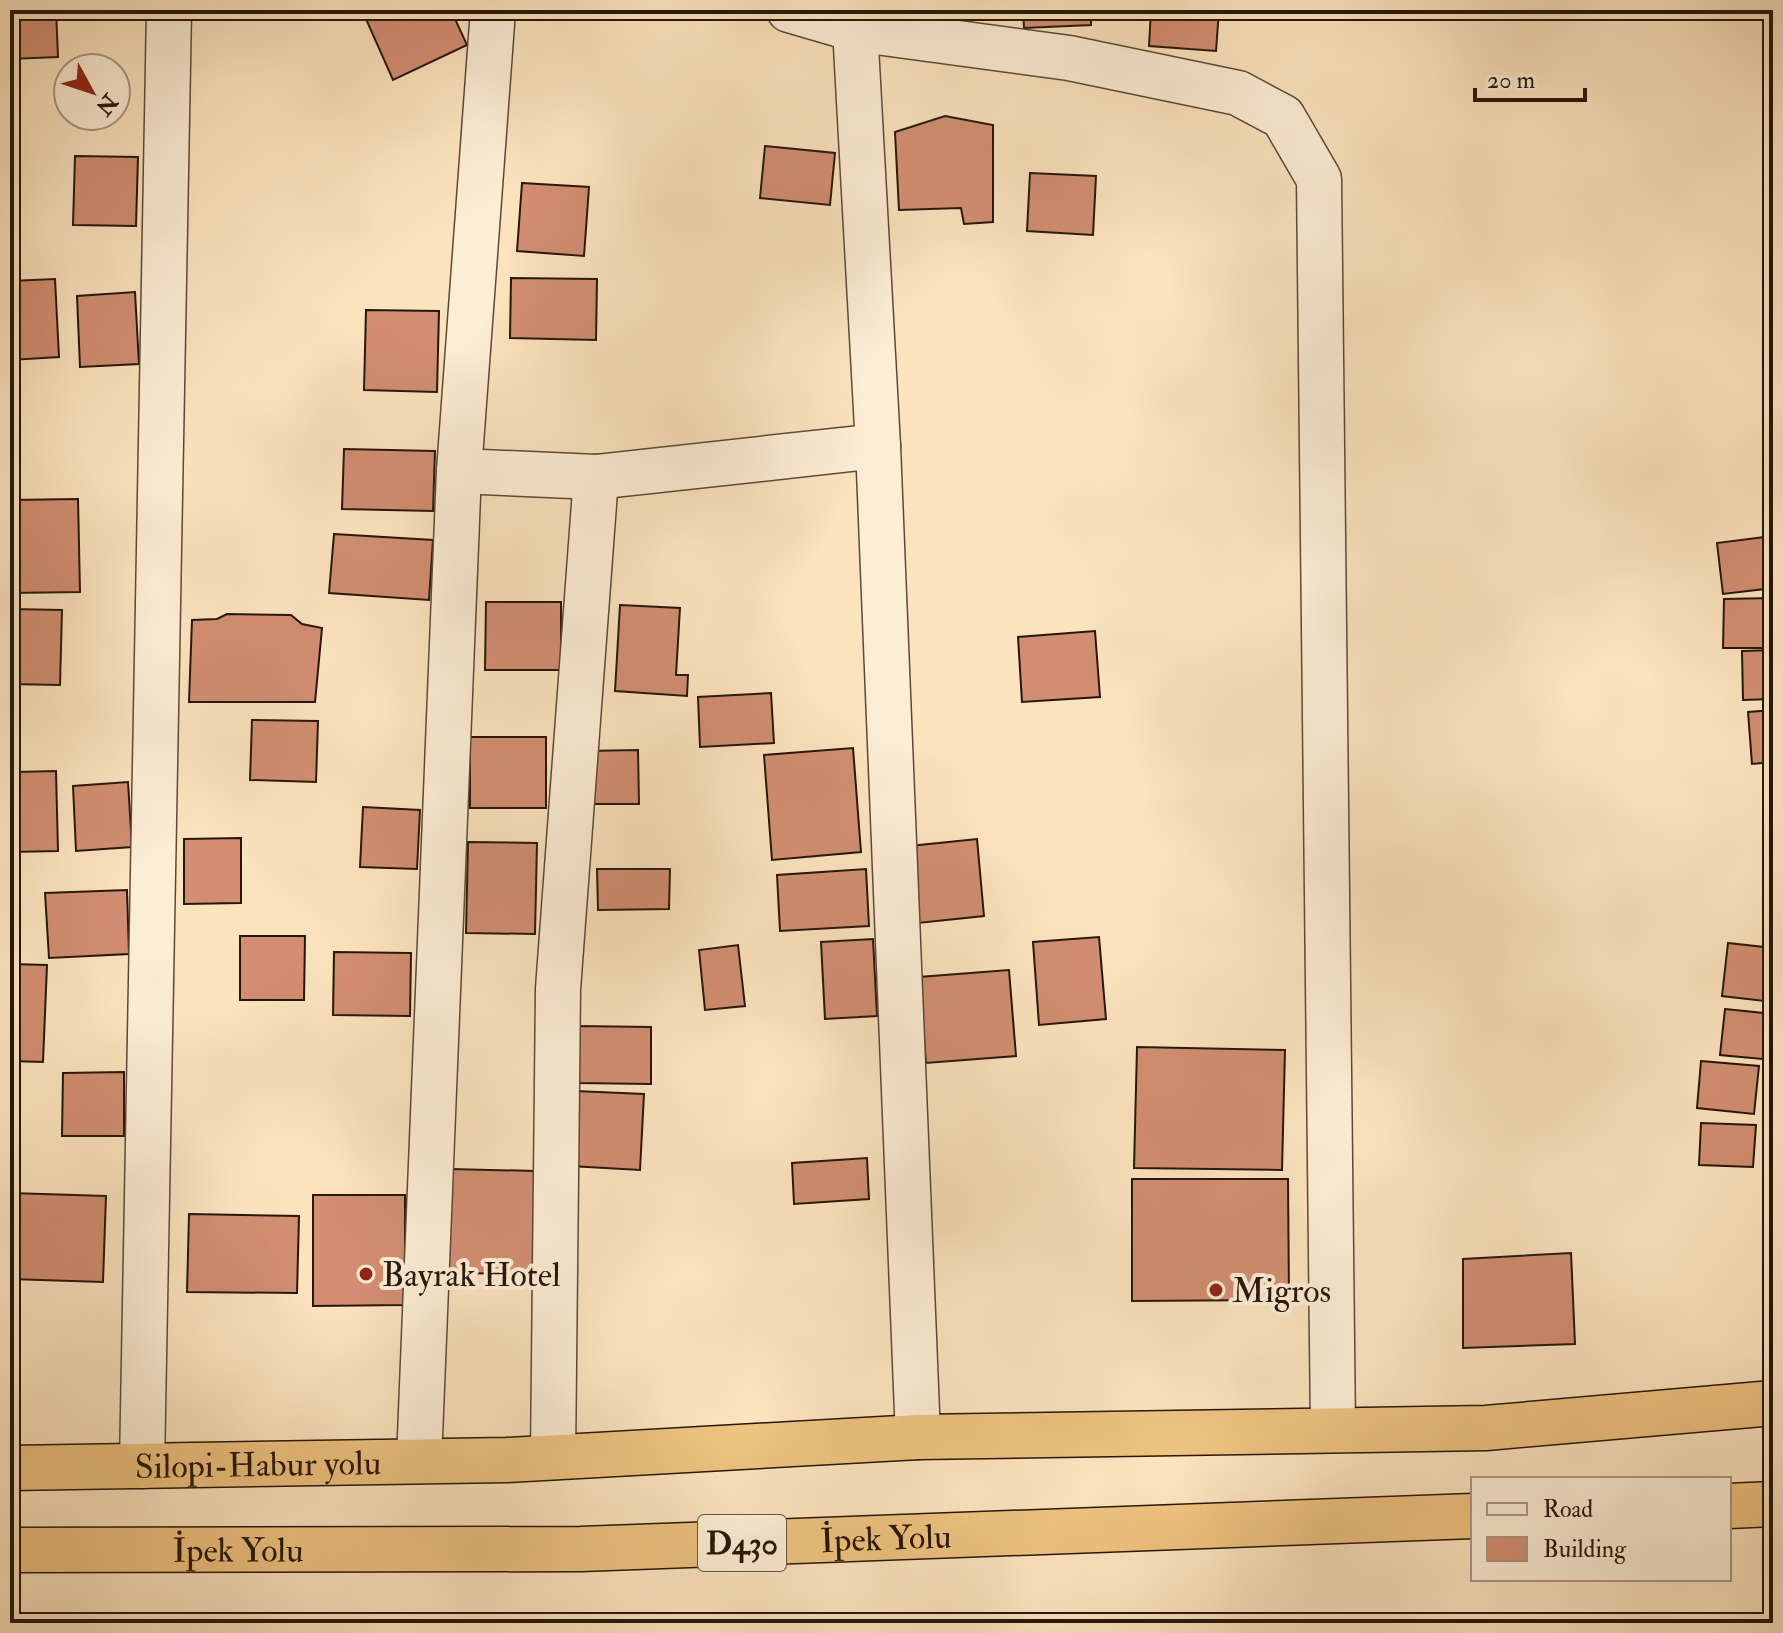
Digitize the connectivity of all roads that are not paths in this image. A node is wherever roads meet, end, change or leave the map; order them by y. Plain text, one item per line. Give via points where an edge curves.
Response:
1 (169, 10) edge
2 (493, 10) edge
3 (789, 10) edge
4 (854, 20) edge
5 (878, 446) junction
6 (459, 471) junction
7 (596, 477) junction
8 (1773, 1403) edge
9 (1333, 1430) junction
10 (918, 1437) junction
11 (553, 1457) junction
12 (419, 1461) junction
13 (142, 1466) junction
14 (10, 1468) edge
15 (1773, 1504) edge
16 (1731, 1506) edge
17 (1471, 1516) edge
18 (10, 1550) edge

1 - 13 street
2 - 6 street
3 - 4 street
4 - 5 street
4 - 9 street via 1238,93 1283,117 1319,179
5 - 7 street
5 - 10 street
6 - 7 street
6 - 12 street
7 - 11 street via 558,989
8 - 9 highway, Silopi-Habur yolu via 1486,1428
9 - 10 highway, Silopi-Habur yolu
10 - 11 highway, Silopi-Habur yolu
11 - 12 highway, Silopi-Habur yolu
12 - 13 highway, Silopi-Habur yolu
13 - 14 highway, Silopi-Habur yolu
15 - 16 highway
17 - 18 highway, İpek Yolu / D430 via 581,1549

